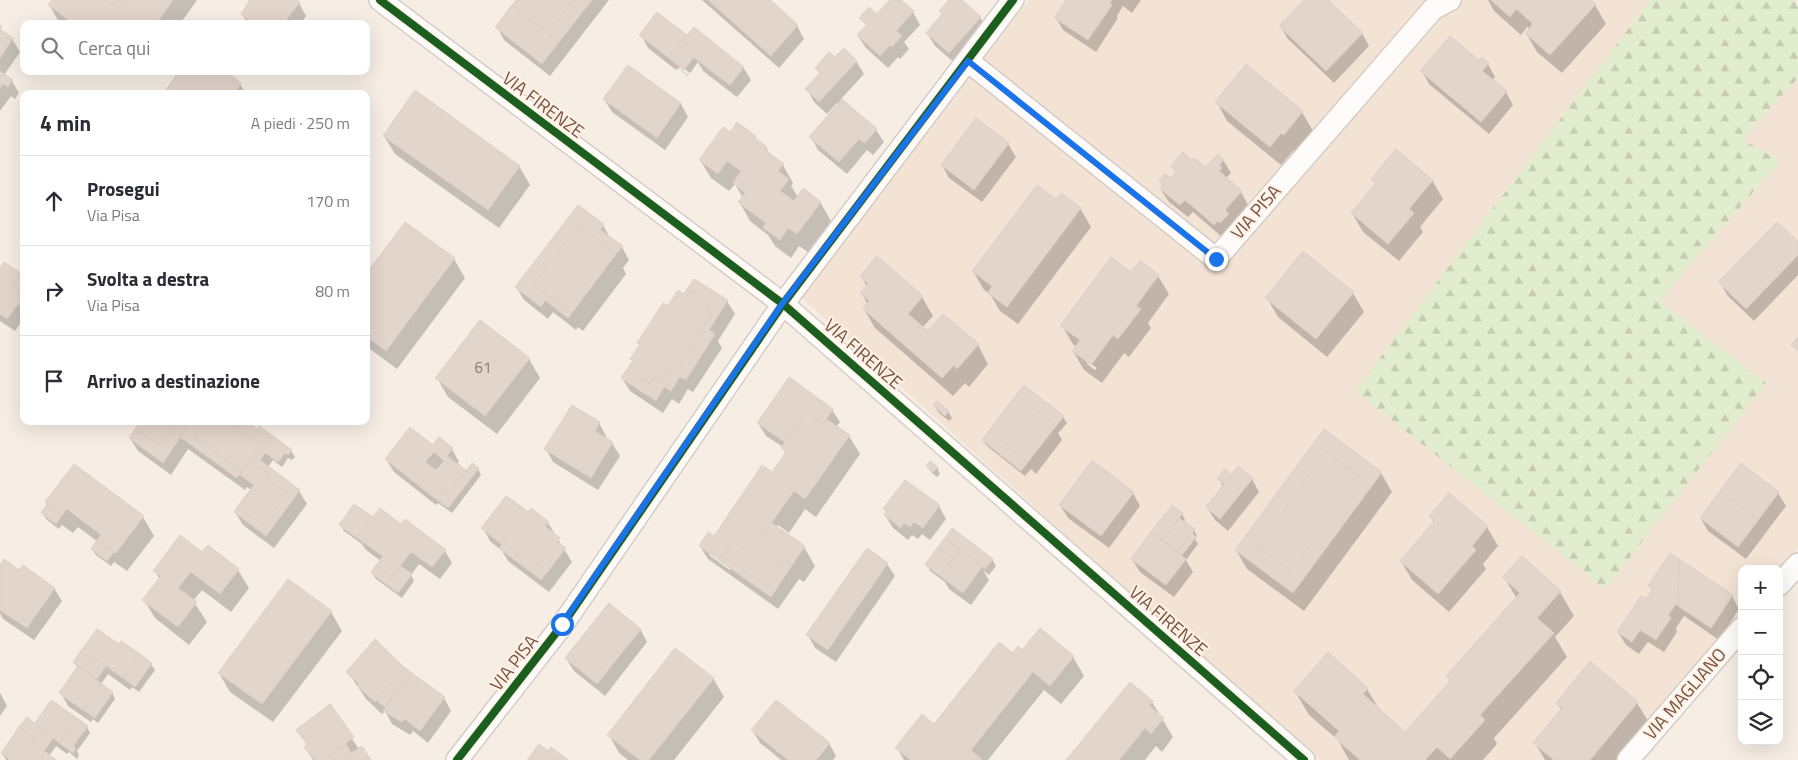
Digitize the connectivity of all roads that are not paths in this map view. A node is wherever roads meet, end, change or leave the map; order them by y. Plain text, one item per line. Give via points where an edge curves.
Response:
1 (380, 0) edge
2 (1013, 0) edge
3 (1450, 0) edge
4 (968, 61) junction
5 (782, 304) junction
6 (1798, 564) edge
7 (1783, 581) edge
8 (1738, 633) edge
9 (457, 760) edge
10 (1304, 760) edge
11 (1628, 760) edge

1 - 5 street, VIA FIRENZE
2 - 4 street, VIA PISA
3 - 4 street, VIA PISA via 1433,9 1216,259
4 - 5 street, VIA PISA
5 - 9 street, VIA PISA via 562,624
5 - 10 street, VIA FIRENZE
6 - 7 street
8 - 11 street, VIA MAGLIANO

